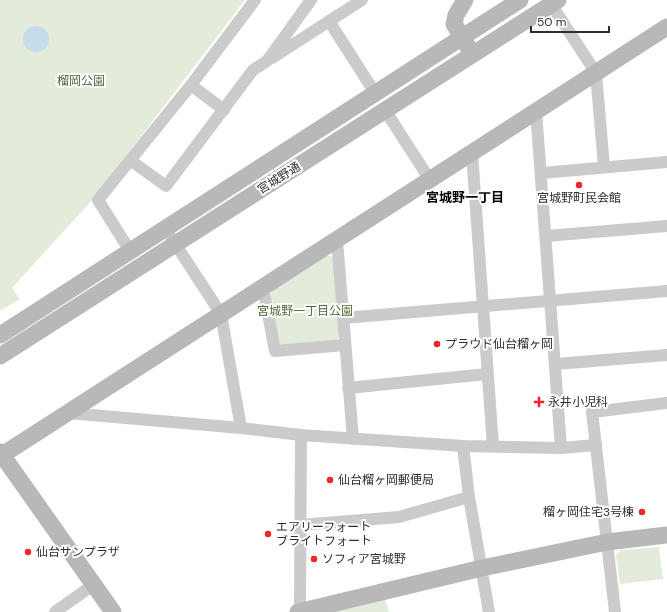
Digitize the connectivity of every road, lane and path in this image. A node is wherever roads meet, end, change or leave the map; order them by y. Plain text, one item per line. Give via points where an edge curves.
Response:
1 (254, 0) edge
2 (362, 0) edge
3 (465, 0) edge
4 (520, 0) edge
5 (307, 2) edge
6 (554, 2) edge
7 (329, 22) junction
8 (667, 30) edge
9 (462, 37) junction
10 (473, 54) junction
11 (267, 61) junction
12 (596, 73) junction
13 (191, 85) junction
14 (375, 93) junction
15 (224, 110) junction
16 (385, 110) junction
17 (536, 111) junction
18 (472, 153) junction
19 (130, 160) junction
20 (667, 162) edge
21 (604, 168) junction
22 (542, 173) junction
23 (430, 180) junction
24 (667, 226) edge
25 (165, 228) junction
26 (546, 236) junction
27 (337, 240) junction
28 (175, 244) junction
29 (130, 251) junction
30 (263, 288) junction
31 (667, 291) edge
32 (550, 300) junction
33 (484, 306) junction
34 (221, 314) junction
35 (343, 318) junction
36 (0, 335) edge
37 (345, 345) junction
38 (667, 355) edge
39 (0, 356) edge
40 (556, 364) junction
41 (487, 374) junction
42 (348, 388) junction
43 (667, 403) edge
44 (68, 413) junction
45 (241, 428) junction
46 (301, 435) junction
47 (353, 439) junction
48 (596, 445) junction
49 (462, 446) junction
50 (493, 446) junction
51 (561, 448) junction
52 (1, 454) edge
53 (469, 496) junction
54 (300, 525) junction
55 (667, 535) edge
56 (607, 542) junction
57 (482, 568) junction
58 (93, 584) junction
59 (304, 611) edge
60 (55, 612) edge
61 (113, 612) edge
62 (489, 612) edge
63 (614, 612) edge

1 - 13 street
2 - 7 street
3 - 9 street via 454,24
4 - 9 street, 宮城野通
5 - 11 street
6 - 10 street, 宮城野通
6 - 12 street
7 - 11 street
7 - 14 street
8 - 12 street
9 - 10 street
9 - 14 street, 宮城野通
10 - 16 street, 宮城野通
11 - 15 street via 253,70
12 - 17 street
12 - 21 street
13 - 15 street
13 - 19 street
14 - 25 street, 宮城野通
15 - 19 street via 166,186
16 - 23 street
16 - 28 street, 宮城野通
17 - 18 street
17 - 22 street
18 - 23 street
18 - 33 street
19 - 29 street via 98,200
20 - 21 street
21 - 22 street
22 - 26 street
23 - 27 street
24 - 26 street
25 - 28 street
25 - 29 street, 宮城野通
26 - 32 street
27 - 30 street
27 - 35 street
28 - 34 street
28 - 39 street, 宮城野通
29 - 36 street, 宮城野通
30 - 34 street
30 - 37 street via 275,351
31 - 32 street
32 - 33 street
32 - 40 street
33 - 35 street
33 - 41 street
34 - 44 street
34 - 45 street
35 - 37 street
37 - 42 street
38 - 40 street
40 - 51 street
41 - 42 street
41 - 50 street
42 - 47 street
43 - 48 street via 592,412
44 - 45 street
44 - 52 street
45 - 46 street
46 - 47 street
46 - 54 street
47 - 49 street
48 - 51 street
48 - 56 street
49 - 50 street
49 - 53 street
50 - 51 street
52 - 58 street
53 - 54 street via 399,517
53 - 57 street
54 - 59 street
55 - 56 street
56 - 57 street
56 - 63 street
57 - 59 street
57 - 62 street
58 - 60 street
58 - 61 street

